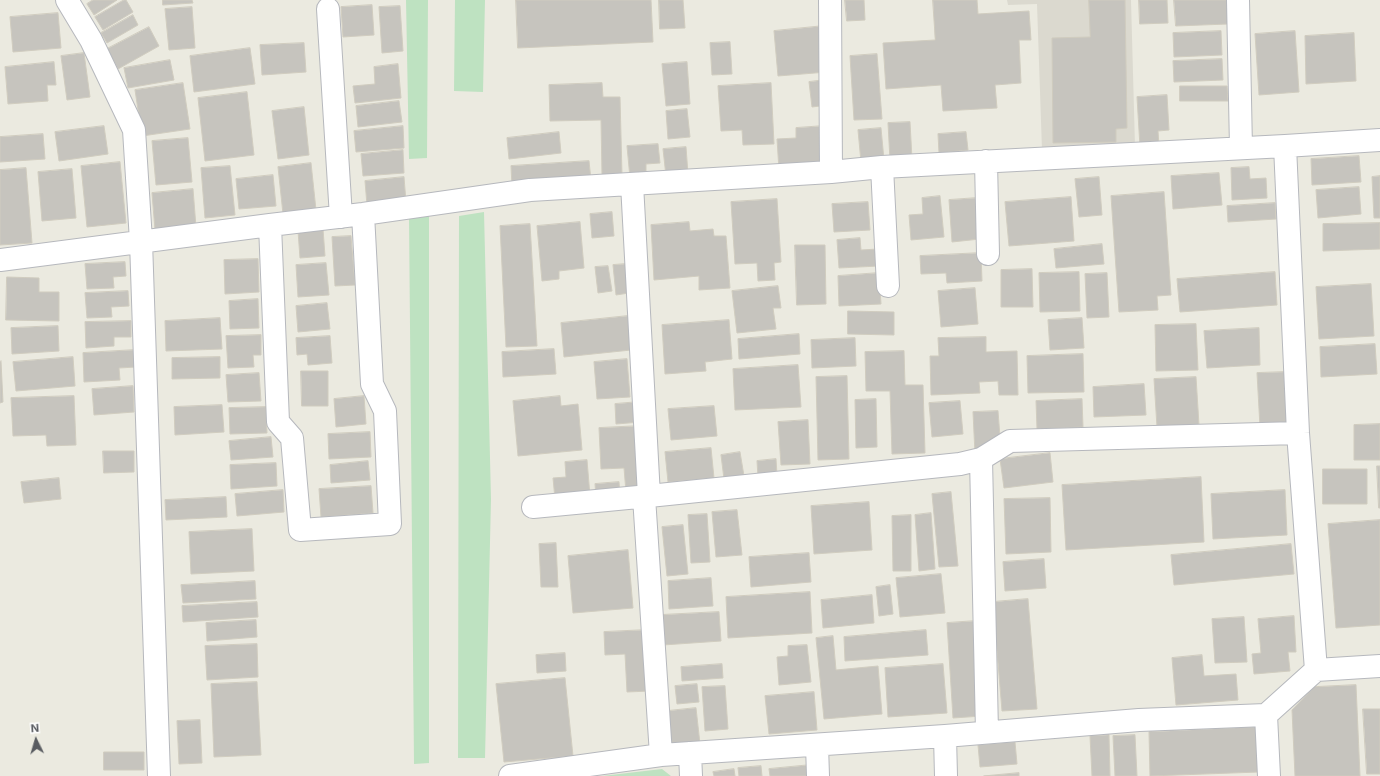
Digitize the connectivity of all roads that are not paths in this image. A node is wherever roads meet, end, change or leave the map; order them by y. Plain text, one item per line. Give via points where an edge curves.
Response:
1 (67, 0) edge
2 (830, 0) edge
3 (1238, 0) edge
4 (328, 9) dead end
5 (1380, 140) edge
6 (1285, 146) junction
7 (1241, 148) junction
8 (986, 161) junction
9 (882, 167) junction
10 (831, 172) junction
11 (632, 184) junction
12 (363, 214) junction
13 (341, 217) junction
14 (270, 225) junction
15 (141, 241) junction
16 (988, 254) dead end
17 (0, 260) edge
18 (888, 286) dead end
19 (1298, 433) junction
20 (981, 459) junction
21 (646, 497) junction
22 (533, 507) dead end
23 (1380, 666) edge
24 (1316, 670) junction
25 (1266, 715) junction
26 (987, 732) junction
27 (945, 736) junction
28 (816, 745) junction
29 (690, 754) junction
30 (661, 756) junction
31 (159, 776) edge
32 (510, 776) edge
33 (691, 776) edge
34 (818, 776) edge
35 (946, 776) edge
36 (1269, 776) edge

1 - 15 street via 91,40 134,130
2 - 10 street
3 - 7 street
4 - 13 street
5 - 6 street
6 - 7 street
6 - 19 street
7 - 8 street
8 - 9 street
8 - 16 street
9 - 10 street
9 - 18 street
10 - 11 street
11 - 12 street via 530,190
11 - 21 street
12 - 13 street
12 - 14 street via 372,384 385,411 390,524 300,530 292,438 278,422
13 - 14 street
14 - 15 street
15 - 17 street
15 - 31 street
19 - 20 street via 1010,441
19 - 24 street
20 - 21 street via 960,464
20 - 26 street
21 - 22 street
21 - 30 street
23 - 24 street
24 - 25 street
25 - 26 street via 1139,720
25 - 36 street
26 - 27 street
27 - 28 street
27 - 35 street
28 - 29 street
28 - 34 street
29 - 30 street
29 - 33 street
30 - 32 street

